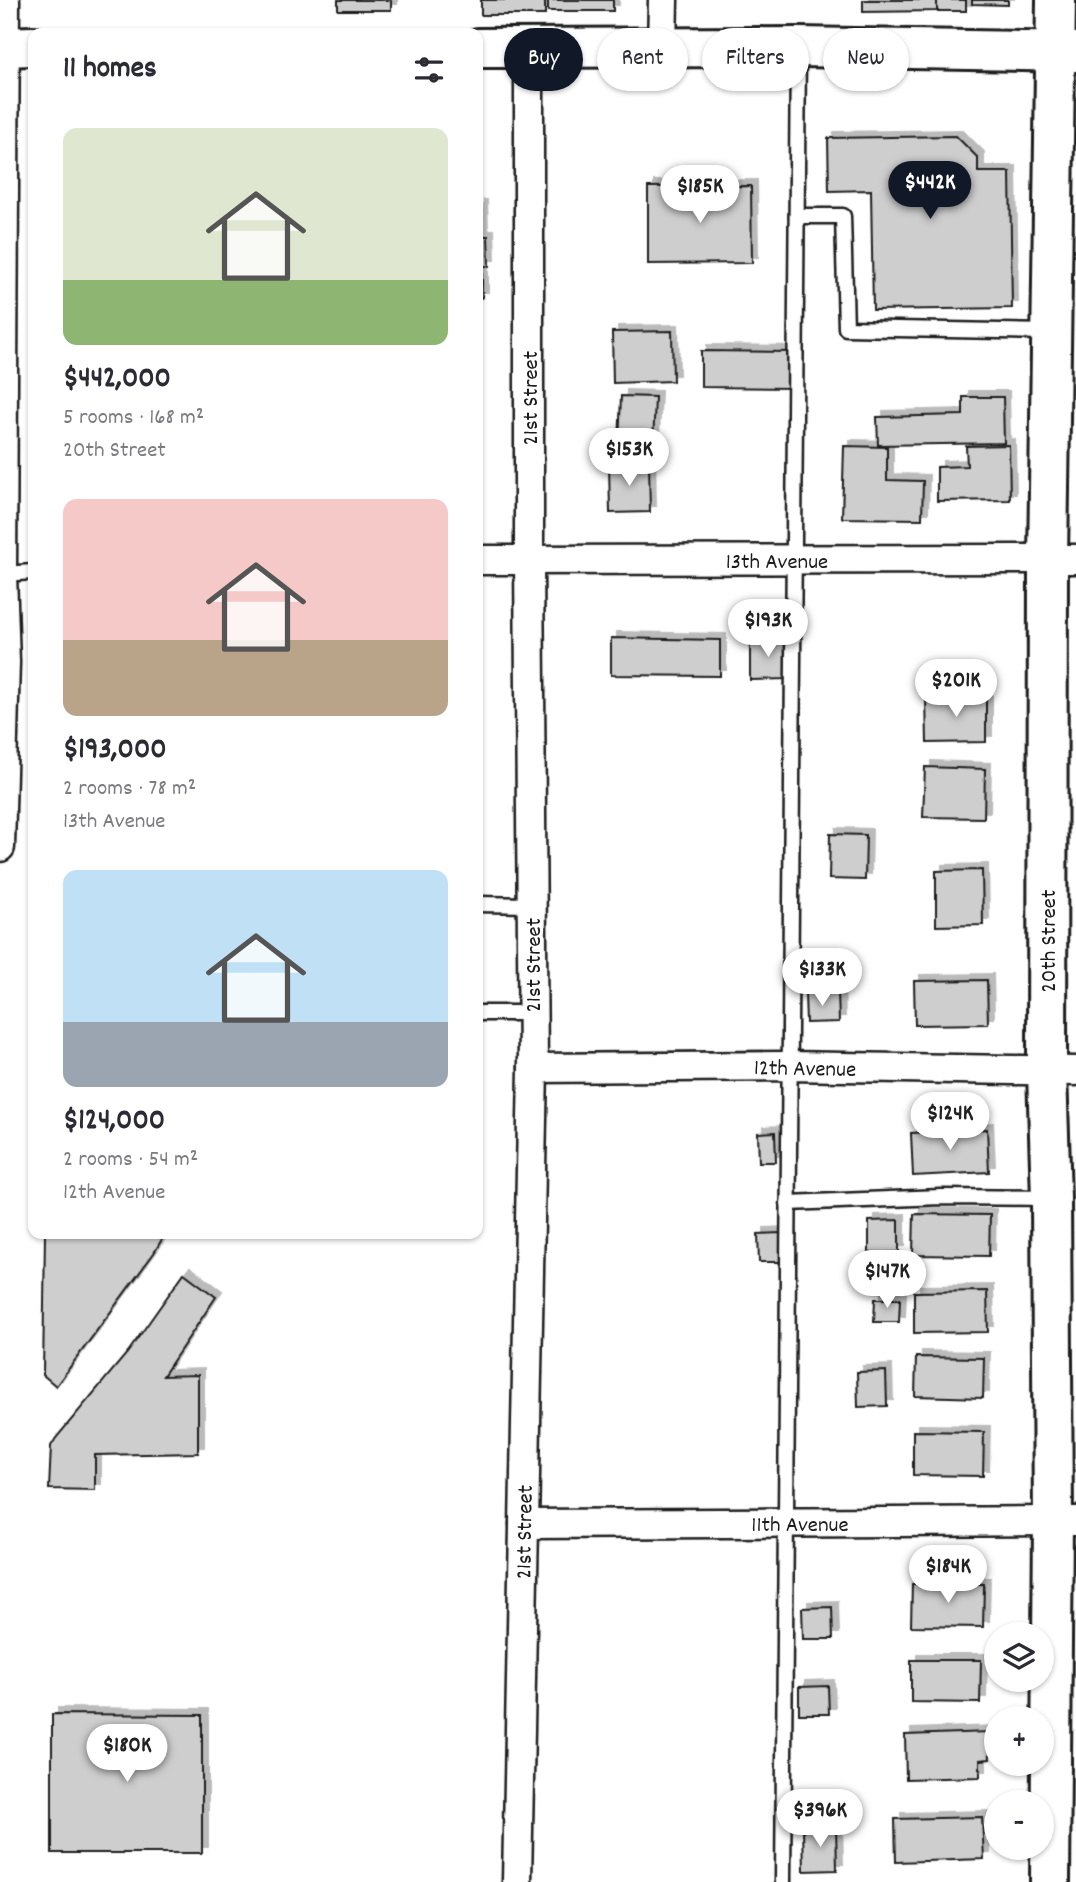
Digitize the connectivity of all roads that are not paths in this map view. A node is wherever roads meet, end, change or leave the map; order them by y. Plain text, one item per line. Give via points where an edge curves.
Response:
1 (5, 0) edge
2 (663, 0) edge
3 (1056, 0) edge
4 (662, 28) edge
5 (13, 46) edge
6 (809, 47) edge
7 (483, 48) edge
8 (504, 48) edge
9 (1066, 52) edge
10 (529, 91) edge
11 (798, 91) edge
12 (797, 216) junction
13 (2, 241) edge
14 (2, 323) edge
15 (1052, 332) junction
16 (1062, 559) edge
17 (483, 560) edge
18 (794, 560) junction
19 (529, 561) junction
20 (28, 572) edge
21 (1, 574) edge
22 (0, 847) edge
23 (483, 904) edge
24 (531, 905) junction
25 (483, 1013) edge
26 (532, 1013) junction
27 (788, 1066) junction
28 (533, 1068) junction
29 (1061, 1071) edge
30 (1051, 1198) junction
31 (788, 1203) junction
32 (1065, 1521) edge
33 (524, 1524) junction
34 (786, 1524) junction
35 (517, 1882) edge
36 (783, 1882) edge
37 (1051, 1882) edge

1 - 5 street
2 - 4 street
3 - 9 street, 20th Street
5 - 13 street
6 - 9 street
7 - 8 street
9 - 15 street, 20th Street
10 - 19 street, 21st Street
11 - 12 lane
12 - 15 lane via 843,216 846,328
12 - 18 lane
13 - 14 street
14 - 21 street
15 - 16 street, 20th Street
16 - 18 street, 13th Avenue
16 - 29 street, 20th Street
17 - 19 street, 13th Avenue
18 - 19 street, 13th Avenue
18 - 27 lane
19 - 24 street, 21st Street
20 - 21 lane
21 - 22 street via 5,662
23 - 24 lane
24 - 26 street, 21st Street
25 - 26 lane
26 - 28 street, 21st Street
27 - 28 street, 12th Avenue
27 - 29 street, 12th Avenue
27 - 31 lane
28 - 33 street, 21st Street
29 - 30 street, 20th Street
30 - 31 lane
30 - 32 street, 20th Street
31 - 34 lane
32 - 34 street, 11th Avenue
32 - 37 street, 20th Street
33 - 34 street, 11th Avenue
33 - 35 street, 21st Street
34 - 36 lane

